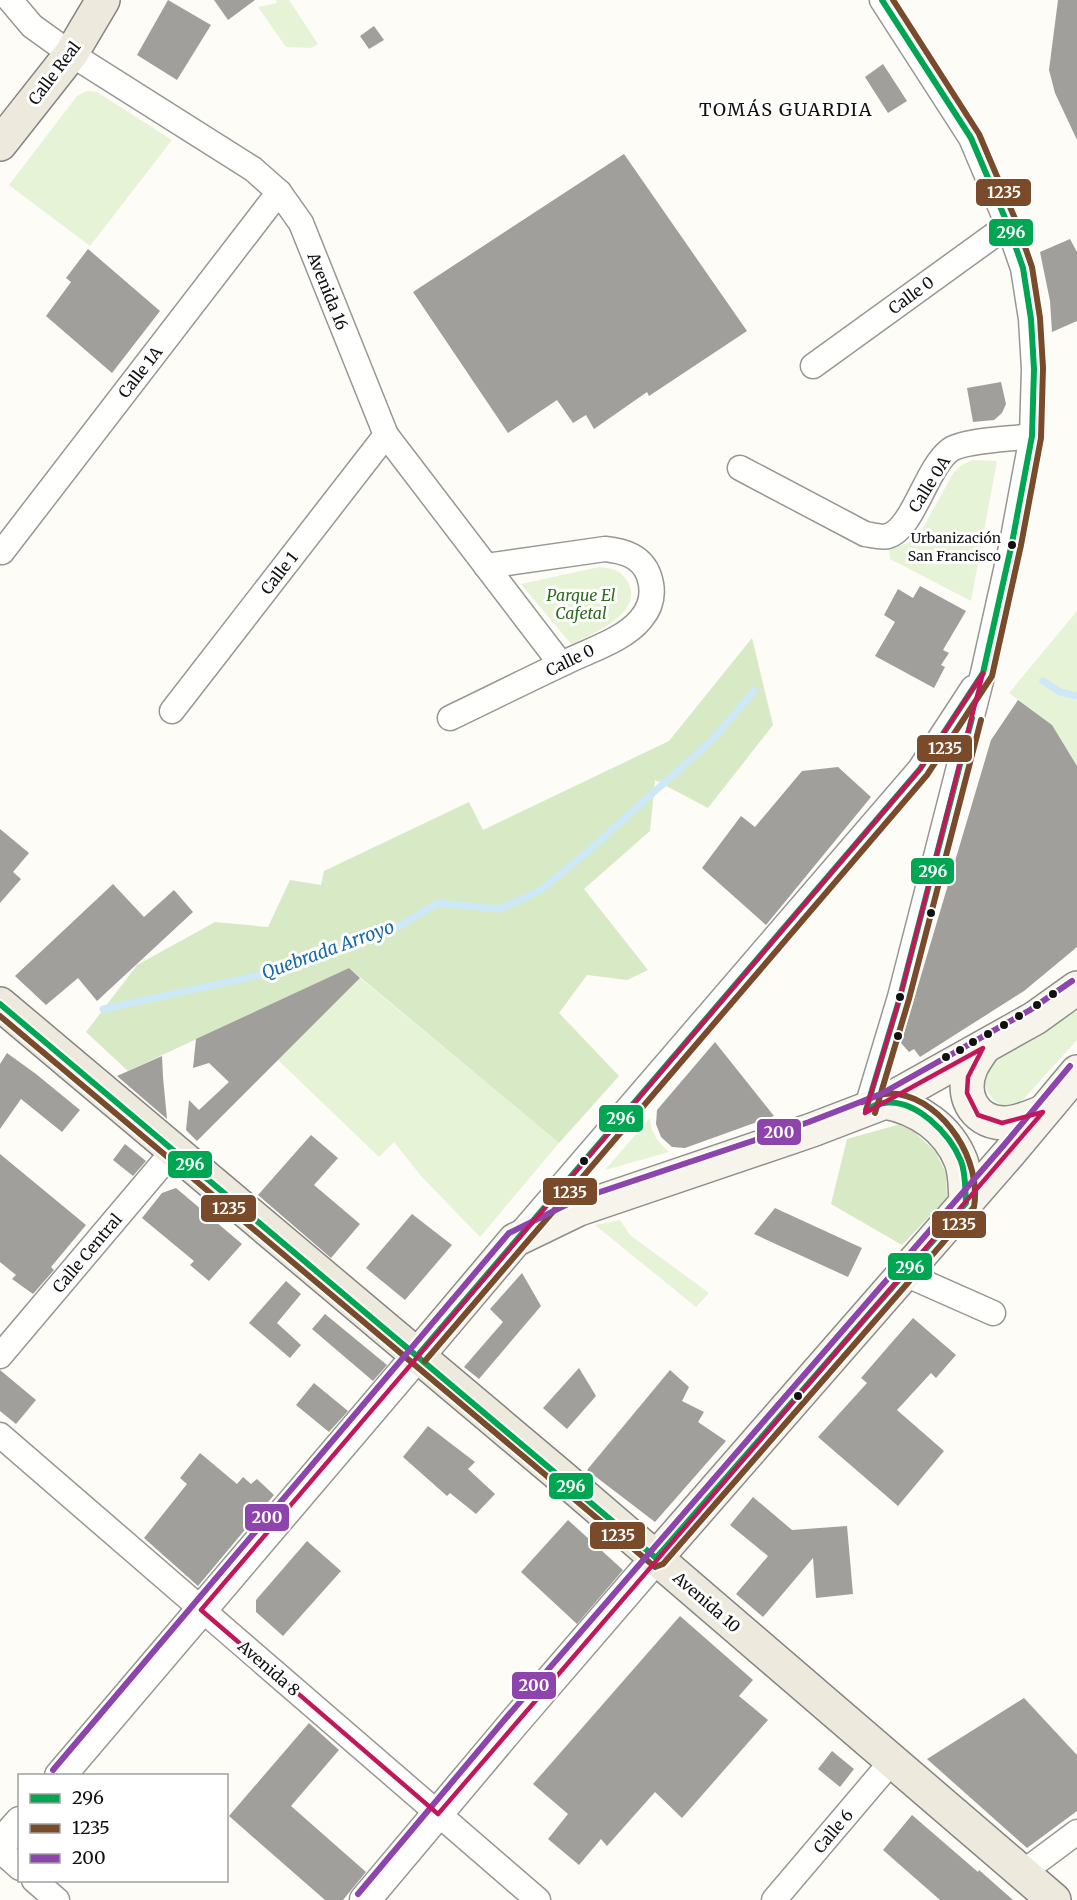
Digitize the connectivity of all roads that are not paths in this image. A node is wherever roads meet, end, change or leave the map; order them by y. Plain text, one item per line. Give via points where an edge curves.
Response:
1 (10, 0) edge
2 (103, 0) edge
3 (882, 0) edge
4 (71, 54) junction
5 (0, 144) edge
6 (279, 192) junction
7 (1008, 225) junction
8 (813, 366) dead end
9 (386, 435) junction
10 (1032, 436) junction
11 (740, 468) dead end
12 (2, 552) edge
13 (486, 566) junction
14 (561, 664) junction
15 (983, 673) junction
16 (172, 711) dead end
17 (450, 718) dead end
18 (920, 769) junction
19 (954, 789) junction
20 (1077, 988) edge
21 (0, 1004) edge
22 (983, 1048) junction
23 (1077, 1072) edge
24 (876, 1106) junction
25 (1044, 1112) junction
26 (174, 1150) junction
27 (966, 1203) junction
28 (514, 1240) junction
29 (904, 1274) junction
30 (993, 1313) dead end
31 (0, 1356) edge
32 (418, 1356) junction
33 (0, 1435) edge
34 (657, 1558) junction
35 (201, 1610) junction
36 (892, 1761) junction
37 (62, 1774) edge
38 (438, 1814) junction
39 (18, 1824) edge
40 (1077, 1832) edge
41 (0, 1845) edge
42 (0, 1850) edge
43 (18, 1866) edge
44 (1022, 1873) junction
45 (35, 1882) edge
46 (57, 1900) edge
47 (365, 1900) edge
48 (538, 1900) edge
49 (774, 1900) edge
50 (1054, 1900) edge

1 - 4 street, Avenida 16 via 32,26
2 - 4 main road, Calle Real
3 - 7 street via 971,138
4 - 5 main road, Calle Real
4 - 6 street, Avenida 16 via 253,169
6 - 9 street, Avenida 16 via 301,223
6 - 12 street, Calle 1A
7 - 8 street, Calle 0
7 - 10 street via 1023,268 1032,319
9 - 13 street, Avenida 16
9 - 16 street, Calle 1 via 228,623
10 - 11 street, Calle 0A via 951,449 939,461 900,531 886,537 865,534
10 - 15 street
13 - 14 street, Avenida 16
13 - 14 street, Calle 0 via 605,549 624,551 638,559 648,572 653,588 651,603 641,619 610,640
14 - 17 street, Calle 0
15 - 18 street
15 - 19 street
18 - 19 street via 937,761 944,765 951,773
18 - 28 street
19 - 24 street
20 - 22 main road
21 - 26 main road, Avenida 10
22 - 24 main road
22 - 25 main road via 968,1077 967,1093 978,1115 1002,1123
23 - 25 main road
24 - 27 main road via 906,1106 948,1139 961,1161
24 - 28 main road via 579,1209
25 - 27 main road
26 - 31 street, Calle Central
26 - 32 main road, Avenida 10
27 - 29 main road
28 - 32 main road
29 - 30 street
29 - 34 main road
32 - 34 main road, Avenida 10
32 - 35 street
33 - 35 street, Avenida 8
34 - 36 main road, Avenida 10
34 - 38 street
35 - 37 street
35 - 38 street, Avenida 8
36 - 44 main road, Avenida 10
36 - 49 street, Calle 6
38 - 47 street
38 - 48 street, Avenida 8
39 - 41 street
40 - 44 street
42 - 43 street
44 - 50 main road, Avenida 10
45 - 46 street

